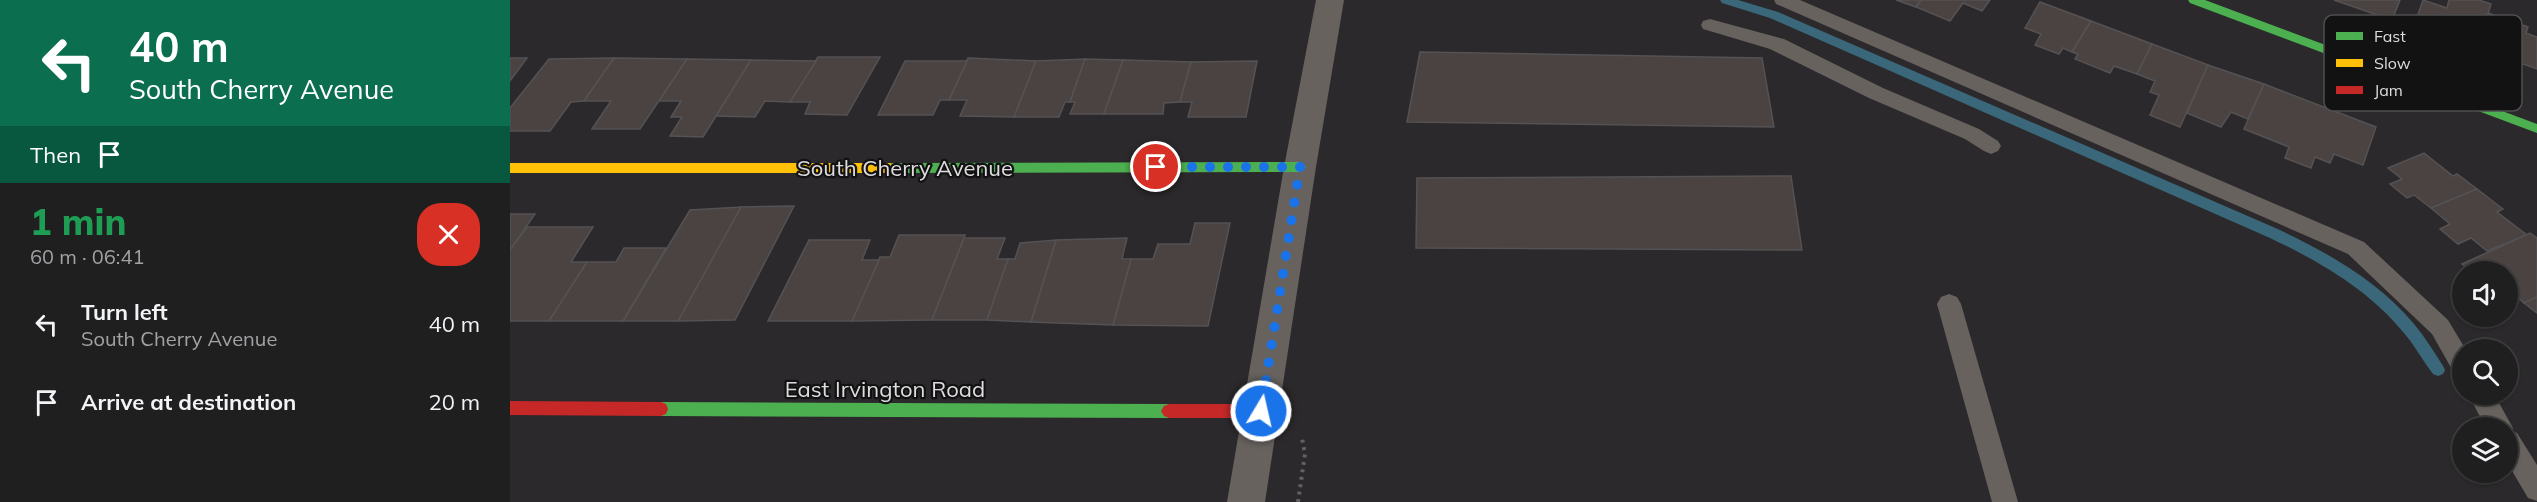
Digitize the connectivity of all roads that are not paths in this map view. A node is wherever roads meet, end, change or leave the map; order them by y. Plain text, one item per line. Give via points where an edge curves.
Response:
1 (1330, 0) edge
2 (1783, 0) edge
3 (2194, 0) edge
4 (1710, 25) dead end
5 (2324, 49) edge
6 (2489, 111) edge
7 (2537, 129) edge
8 (1991, 146) dead end
9 (1300, 167) junction
10 (510, 168) edge
11 (1948, 304) dead end
12 (2452, 347) edge
13 (510, 408) edge
14 (1261, 411) junction
15 (2518, 458) edge
16 (2537, 489) edge
17 (1246, 502) edge
18 (2005, 502) edge

1 - 9 street
2 - 12 lane via 2356,248 2440,327
3 - 5 street
4 - 8 lane via 1777,44
6 - 7 street
9 - 10 street, South Cherry Avenue
9 - 14 street
11 - 18 lane
13 - 14 street, East Irvington Road
14 - 17 street
15 - 16 lane

